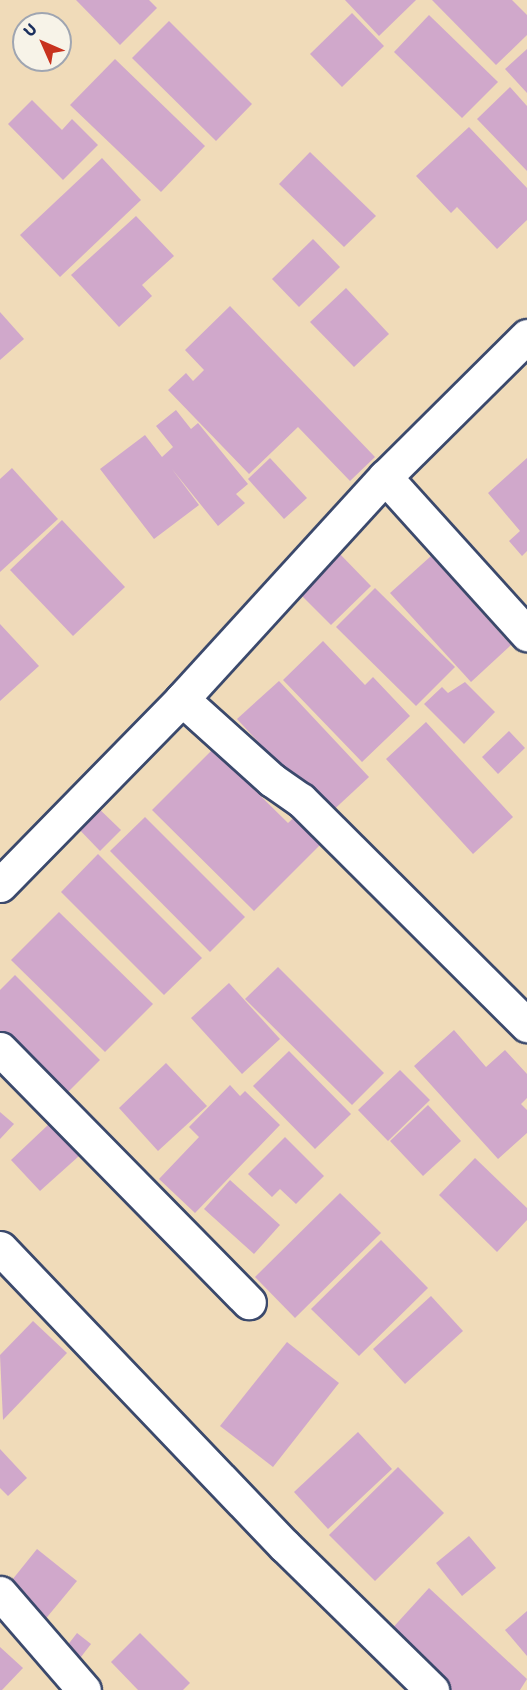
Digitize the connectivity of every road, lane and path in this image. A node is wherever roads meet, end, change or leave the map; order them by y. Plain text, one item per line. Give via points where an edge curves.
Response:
1 (527, 336) edge
2 (385, 477) junction
3 (527, 634) edge
4 (182, 699) junction
5 (0, 885) edge
6 (527, 1025) edge
7 (0, 1049) edge
8 (0, 1248) edge
9 (249, 1302) dead end
10 (0, 1593) edge
11 (84, 1690) edge
12 (432, 1690) edge

1 - 2 street
2 - 3 street
2 - 4 street
4 - 5 street
4 - 6 street via 272,780 301,800
7 - 9 street
8 - 12 street via 285,1546
10 - 11 street

